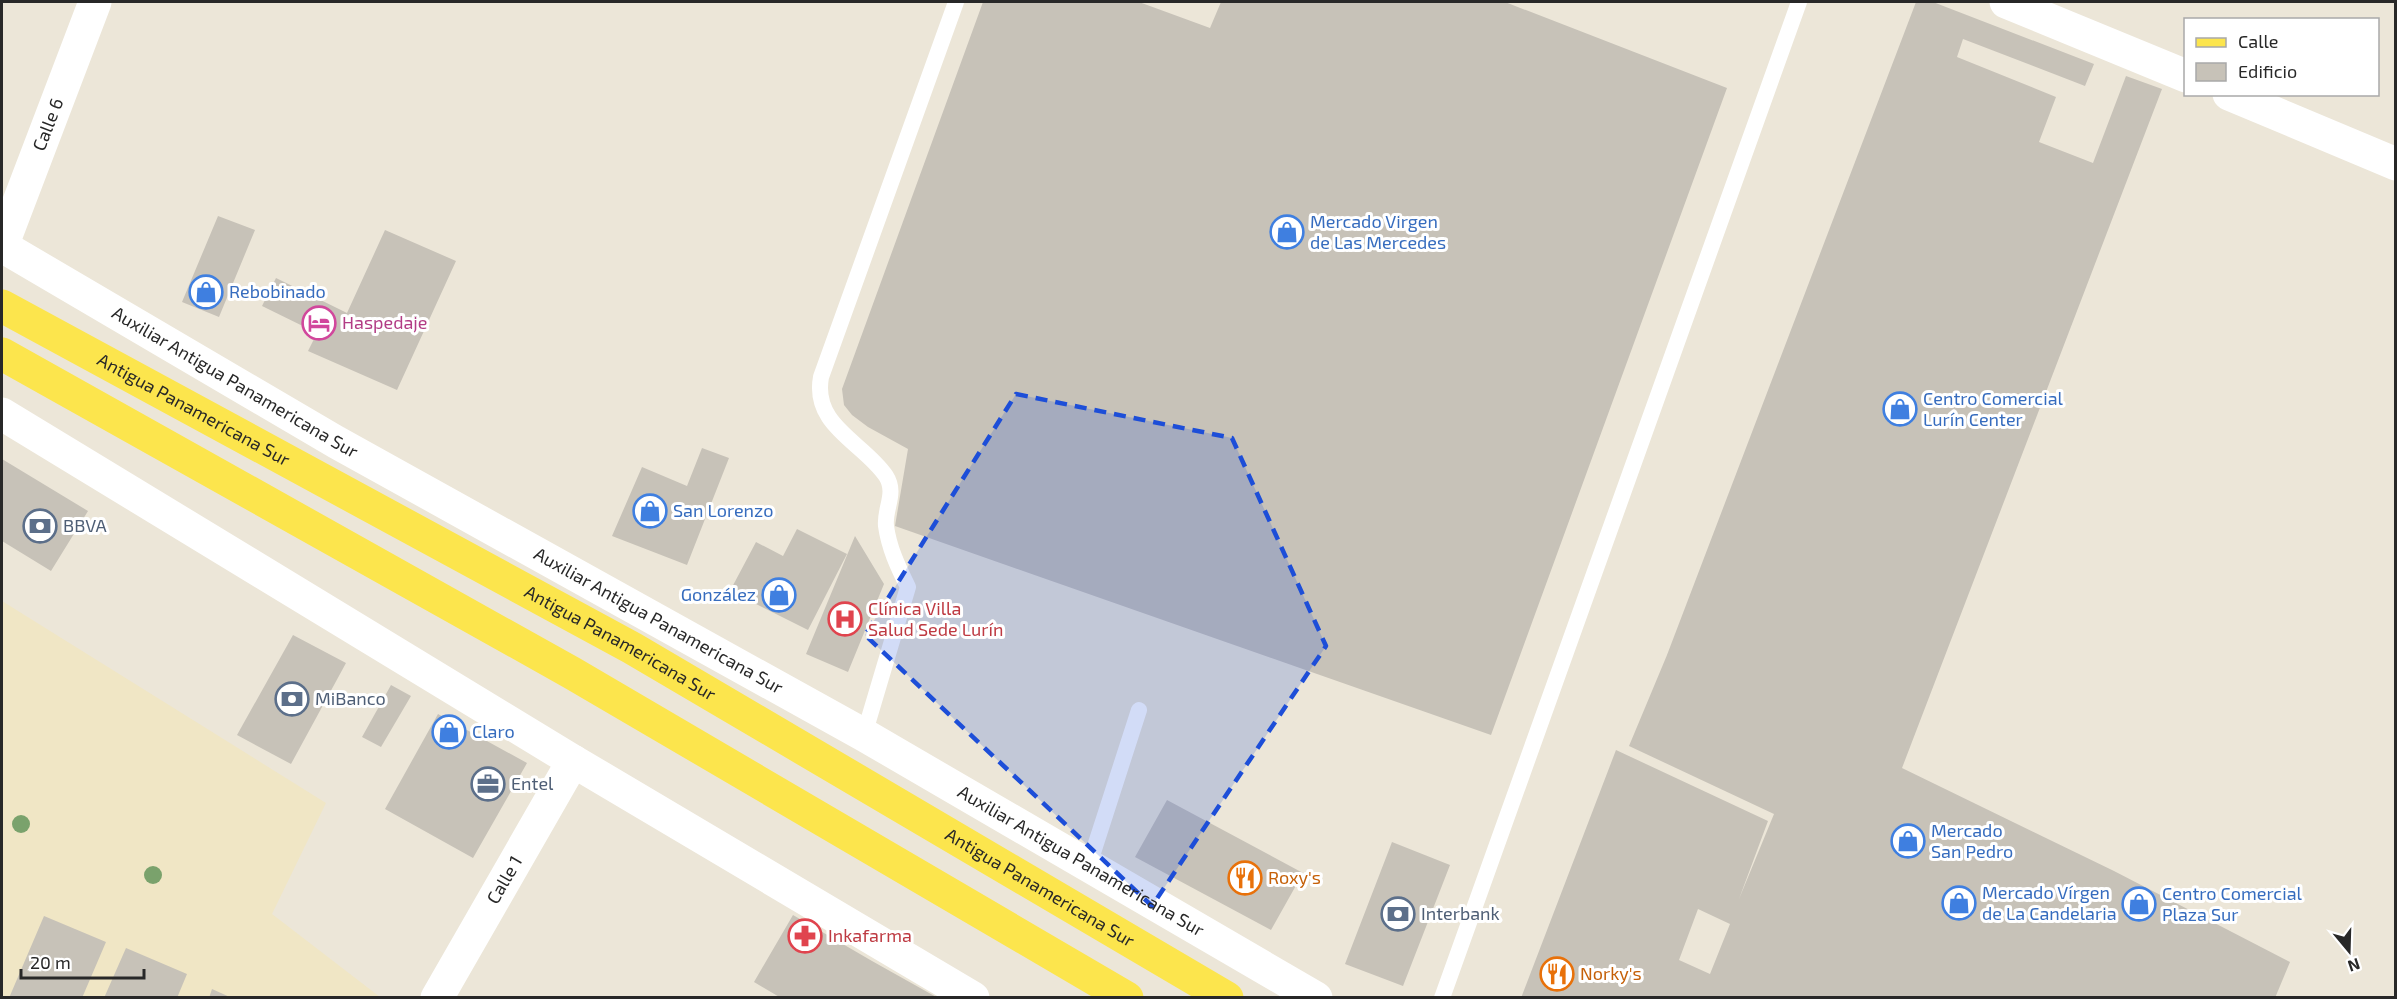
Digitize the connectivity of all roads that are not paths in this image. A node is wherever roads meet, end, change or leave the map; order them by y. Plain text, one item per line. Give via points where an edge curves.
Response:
1 (95, 2) edge
2 (956, 2) edge
3 (1799, 2) edge
4 (2006, 2) edge
5 (2184, 75) edge
6 (2234, 96) edge
7 (2396, 164) edge
8 (2, 246) edge
9 (2, 306) edge
10 (2, 354) edge
11 (2, 414) edge
12 (1140, 710) dead end
13 (864, 735) junction
14 (573, 761) junction
15 (1089, 865) junction
16 (437, 998) edge
17 (973, 998) edge
18 (1126, 998) edge
19 (1227, 998) edge
20 (1316, 998) edge
21 (1442, 998) edge

1 - 8 street, Calle 6
2 - 13 lane via 818,393 828,417 887,477 892,492 886,524 895,562 908,587
3 - 21 lane
4 - 5 street
6 - 7 street
8 - 13 street, Auxiliar Antigua Panamericana Sur via 336,442
9 - 19 main road, Antigua Panamericana Sur via 633,648
10 - 18 main road via 572,673
11 - 14 street
12 - 15 lane
13 - 15 street, Auxiliar Antigua Panamericana Sur
14 - 16 street, Calle 1
14 - 17 street
15 - 20 street, Auxiliar Antigua Panamericana Sur

